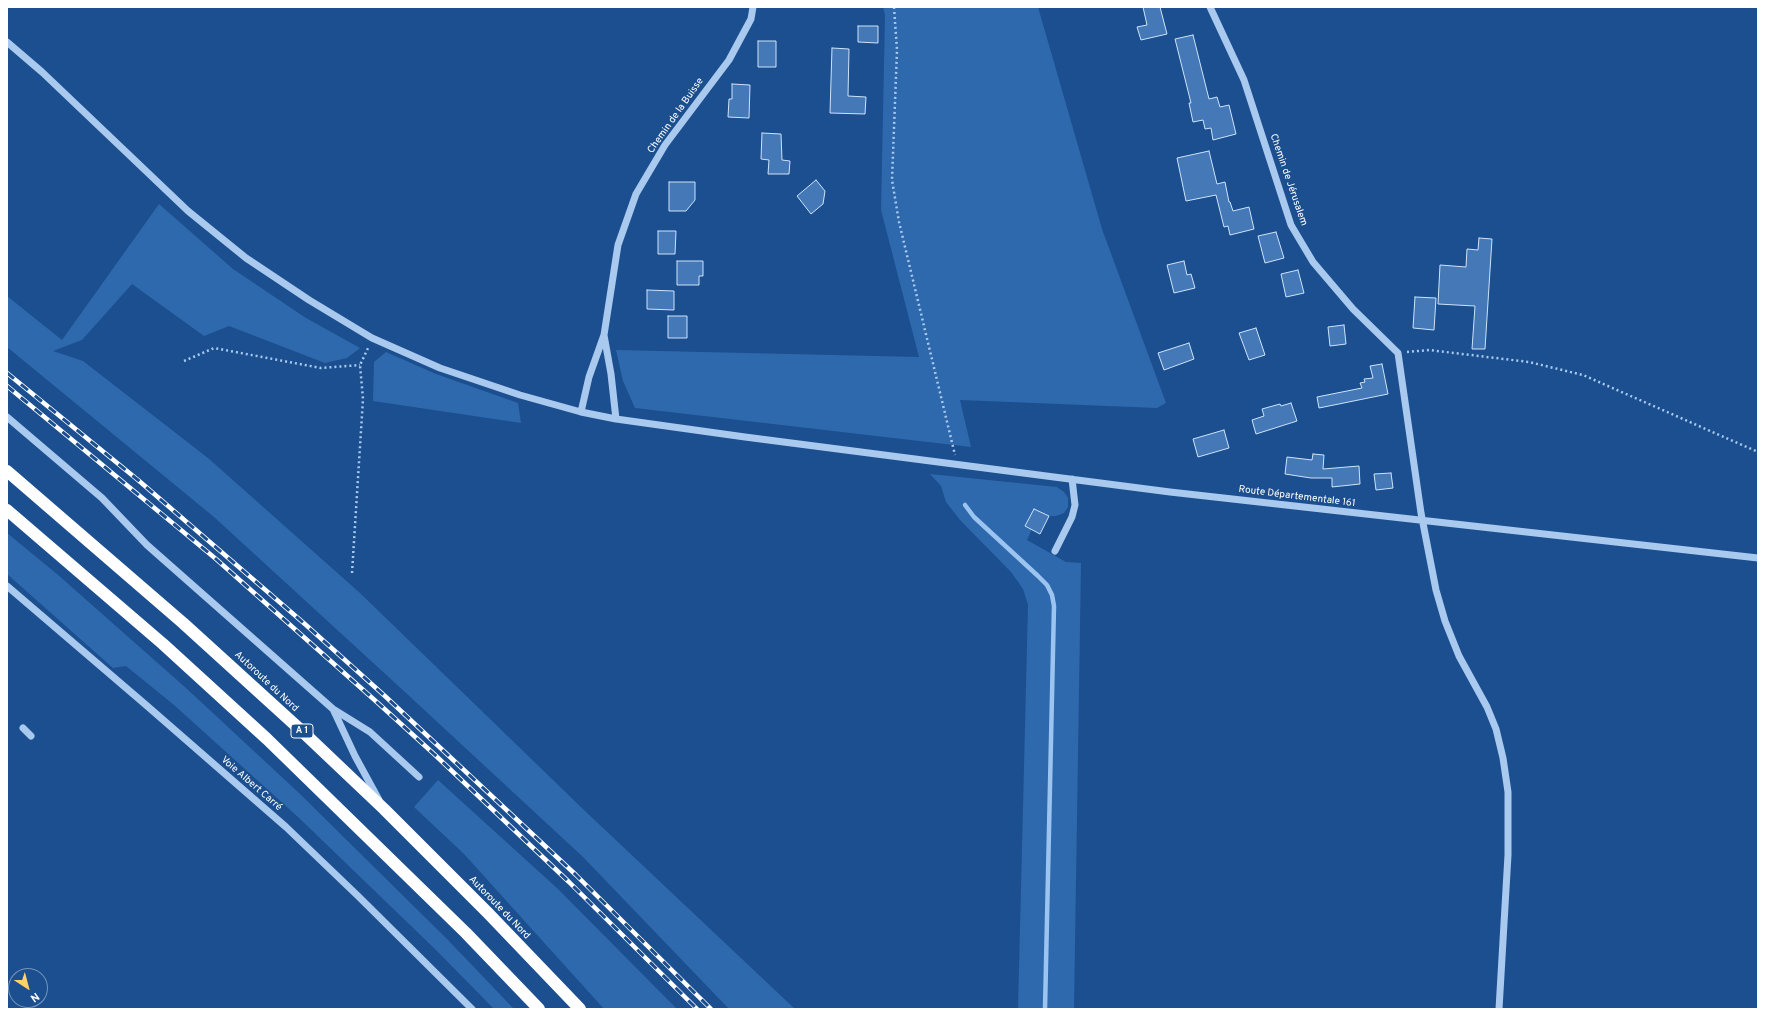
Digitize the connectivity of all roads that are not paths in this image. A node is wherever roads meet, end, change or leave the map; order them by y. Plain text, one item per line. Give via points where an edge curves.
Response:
1 (753, 7) edge
2 (1210, 7) edge
3 (7, 42) edge
4 (604, 335) junction
5 (582, 412) junction
6 (7, 417) edge
7 (616, 418) junction
8 (7, 471) edge
9 (1072, 479) junction
10 (7, 510) edge
11 (1422, 521) junction
12 (1054, 551) dead end
13 (1758, 558) edge
14 (7, 586) edge
15 (333, 709) junction
16 (24, 728) dead end
17 (31, 736) dead end
18 (418, 777) dead end
19 (384, 809) junction
20 (472, 1009) edge
21 (539, 1009) edge
22 (580, 1009) edge
23 (1499, 1009) edge

1 - 4 street, Chemin de la Buisse via 751,18 729,60 665,145 636,194 618,245
2 - 11 street, Chemin de Jérusalem via 1244,80 1291,225 1313,262 1353,309 1398,352
3 - 5 street, Route Départementale 161 via 188,211 241,253 309,300 372,338 472,380
4 - 5 street, Chemin de la Buisse via 589,377
4 - 7 street, Chemin de la Buisse
5 - 7 street, Route Départementale 161
6 - 15 street via 102,498 147,545
7 - 9 street, Route Départementale 161
8 - 19 highway, Autoroute du Nord / A 1 via 184,623
9 - 11 street, Route Départementale 161
9 - 12 street via 1074,511
10 - 21 highway via 267,739
11 - 13 street, Route Départementale 161
11 - 23 street via 1445,621 1459,656 1487,707 1496,729 1503,758 1508,792 1508,856
14 - 20 street, Voie Albert Carré via 286,828
15 - 18 street via 370,732
15 - 19 street
16 - 17 street
19 - 22 highway, Autoroute du Nord / A 1

